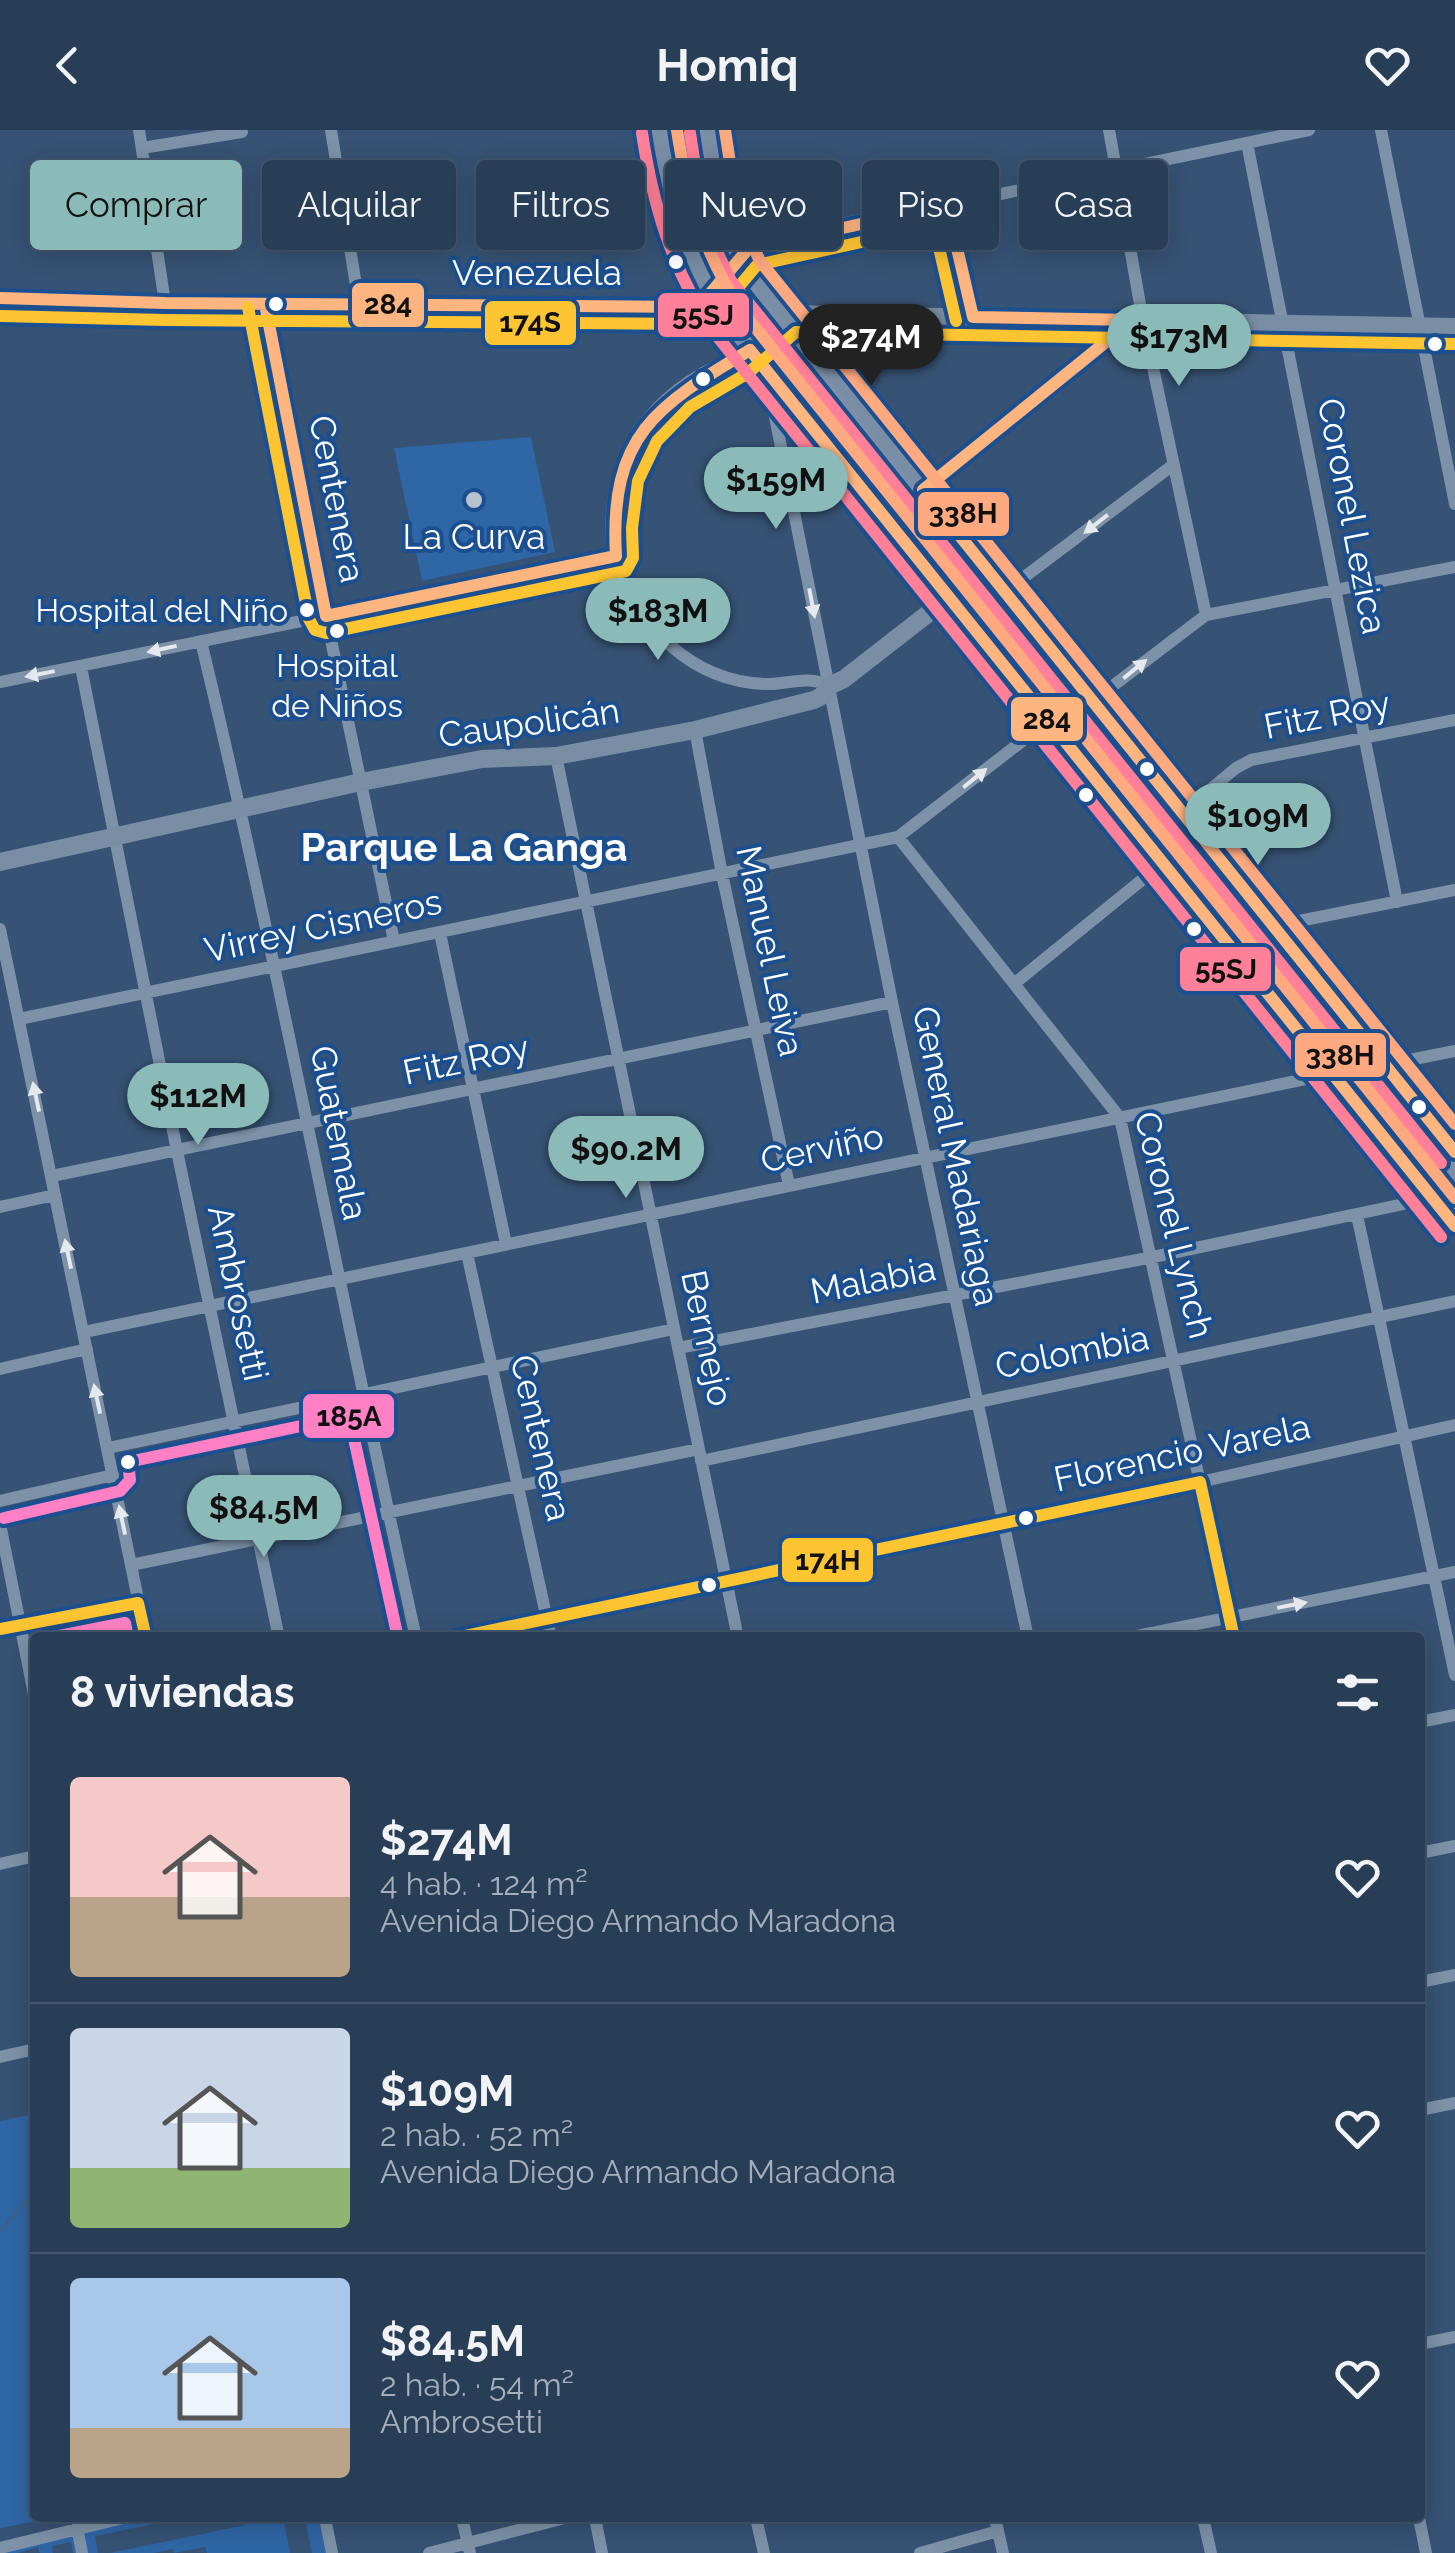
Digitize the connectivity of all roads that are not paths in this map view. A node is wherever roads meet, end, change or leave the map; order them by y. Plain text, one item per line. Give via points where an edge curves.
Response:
1 (138, 130) edge
2 (331, 130) edge
3 (659, 130) edge
4 (676, 130) edge
5 (692, 130) edge
6 (707, 130) edge
7 (1109, 130) edge
8 (1309, 130) edge
9 (1380, 130) edge
10 (242, 132) edge
11 (1247, 143) junction
12 (142, 148) junction
13 (1115, 160) edge
14 (1162, 160) edge
15 (862, 223) edge
16 (957, 250) edge
17 (1128, 250) edge
18 (724, 275) junction
19 (0, 298) edge
20 (165, 304) junction
21 (265, 304) junction
22 (359, 304) junction
23 (973, 317) junction
24 (1138, 320) junction
25 (1284, 324) junction
26 (1422, 327) junction
27 (1455, 327) edge
28 (767, 334) junction
29 (766, 370) junction
30 (1173, 464) junction
31 (923, 490) junction
32 (1455, 504) edge
33 (616, 556) junction
34 (1455, 567) edge
35 (1336, 590) junction
36 (999, 596) junction
37 (958, 597) junction
38 (1206, 615) junction
39 (326, 616) junction
40 (201, 641) junction
41 (81, 666) junction
42 (0, 682) edge
43 (770, 684) junction
44 (829, 686) junction
45 (777, 710) junction
46 (1070, 710) junction
47 (1455, 720) edge
48 (695, 730) junction
49 (1366, 737) junction
50 (556, 756) junction
51 (1111, 776) junction
52 (360, 782) junction
53 (241, 810) junction
54 (1176, 817) junction
55 (1137, 828) junction
56 (116, 836) junction
57 (898, 837) junction
58 (863, 846) junction
59 (1169, 858) junction
60 (0, 862) edge
61 (722, 874) junction
62 (1455, 890) edge
63 (585, 901) junction
64 (1397, 902) junction
65 (1274, 926) junction
66 (0, 929) edge
67 (440, 932) junction
68 (394, 941) junction
69 (275, 966) junction
70 (1249, 967) joint
71 (1015, 983) junction
72 (147, 993) junction
73 (7, 995) edge
74 (892, 1002) junction
75 (19, 1019) junction
76 (756, 1032) junction
77 (1455, 1051) edge
78 (620, 1059) junction
79 (1377, 1066) junction
80 (1340, 1072) junction
81 (474, 1089) junction
82 (1378, 1110) junction
83 (1120, 1118) junction
84 (305, 1125) junction
85 (1393, 1149) junction
86 (177, 1152) junction
87 (1455, 1152) edge
88 (927, 1157) junction
89 (52, 1176) junction
90 (789, 1184) junction
91 (1442, 1186) edge
92 (56, 1195) junction
93 (1455, 1206) edge
94 (0, 1207) edge
95 (650, 1214) junction
96 (1358, 1215) junction
97 (1455, 1226) edge
98 (506, 1244) junction
99 (468, 1252) junction
100 (1152, 1256) junction
101 (338, 1278) junction
102 (957, 1295) junction
103 (1455, 1301) edge
104 (209, 1304) junction
105 (1378, 1317) junction
106 (674, 1329) junction
107 (84, 1332) junction
108 (678, 1348) junction
109 (87, 1349) junction
110 (1175, 1362) junction
111 (491, 1368) junction
112 (0, 1369) edge
113 (362, 1395) junction
114 (977, 1401) junction
115 (234, 1422) junction
116 (1455, 1424) edge
117 (1403, 1436) junction
118 (108, 1448) junction
119 (700, 1455) junction
120 (112, 1476) junction
121 (1200, 1482) junction
122 (519, 1485) junction
123 (0, 1500) edge
124 (388, 1513) junction
125 (1002, 1523) junction
126 (0, 1524) edge
127 (259, 1540) junction
128 (131, 1564) junction
129 (1455, 1572) edge
130 (1434, 1576) junction
131 (726, 1582) junction
132 (138, 1603) junction
133 (1230, 1617) junction
134 (547, 1618) junction
135 (19, 1626) junction
136 (0, 1629) edge
137 (145, 1632) edge
138 (278, 1632) edge
139 (415, 1632) edge
140 (480, 1632) edge
141 (550, 1632) edge
142 (737, 1632) edge
143 (1027, 1632) edge
144 (1157, 1632) edge
145 (1233, 1632) edge
146 (1455, 1674) edge
147 (30, 1676) edge
148 (1455, 1715) edge
149 (1425, 1721) edge
150 (1455, 1846) edge
151 (1425, 1852) edge
152 (30, 1857) edge
153 (0, 1864) edge
154 (1455, 1975) edge
155 (1425, 1981) edge
156 (30, 2050) edge
157 (0, 2057) edge
158 (1455, 2102) edge
159 (1425, 2109) edge
160 (1455, 2338) edge
161 (1425, 2343) edge
162 (103, 2522) edge
163 (326, 2522) edge
164 (463, 2522) edge
165 (553, 2522) edge
166 (596, 2522) edge
167 (757, 2522) edge
168 (1205, 2522) edge
169 (1419, 2522) edge
170 (997, 2524) edge
171 (77, 2527) junction
172 (469, 2548) edge
173 (8, 2549) edge
174 (82, 2553) edge
175 (332, 2553) edge
176 (429, 2553) edge
177 (602, 2553) edge
178 (764, 2553) edge
179 (920, 2553) edge
180 (1003, 2553) edge
181 (1211, 2553) edge
182 (1426, 2553) edge

1 - 12 street
2 - 22 street
3 - 18 street via 682,238
4 - 18 main road via 690,208
5 - 18 main road
6 - 18 street
7 - 13 street
8 - 11 street
9 - 26 street
10 - 12 street
11 - 14 street
11 - 25 street, Coronel Lezica
12 - 20 street
15 - 18 street, Venezuela via 760,244
16 - 23 street
17 - 24 street
18 - 22 street, Venezuela via 694,307
18 - 28 main road
18 - 28 street
19 - 20 street, Venezuela
20 - 21 street, Venezuela
21 - 22 street, Venezuela
21 - 39 street, Centenera
23 - 24 street
23 - 28 street via 804,312
24 - 25 street
24 - 30 street
24 - 31 street
25 - 26 street
25 - 35 street, Coronel Lezica
26 - 27 street
26 - 32 street
28 - 29 street
28 - 31 street
28 - 33 street via 688,387 635,442 615,495
28 - 36 main road
28 - 37 main road
29 - 37 street
29 -> 44 street, General Madariaga
30 -> 36 street
30 - 38 street
31 - 36 street
33 - 39 street
33 - 43 street via 631,597 668,645 722,676
34 - 35 street, Virrey Cisneros
35 - 38 street, Virrey Cisneros
35 - 49 street, Coronel Lezica
36 - 37 street
36 - 46 main road
37 - 44 street, Caupolicán
37 - 46 main road
46 -> 38 street, Virrey Cisneros
39 - 40 street
39 - 52 street, Centenera
40 -> 41 street
40 - 53 street, Guatemala
41 -> 42 street
41 - 56 street, Ambrosetti
43 - 44 street via 817,679
43 - 45 street
44 - 45 street, Caupolicán via 822,696
44 - 58 street, General Madariaga
45 - 48 street, Caupolicán
46 - 51 main road
46 - 54 main road
46 - 55 street
57 -> 46 street, Virrey Cisneros
47 - 49 street, Fitz Roy
48 - 50 street, Caupolicán
48 - 61 street, Manuel Leiva
49 - 54 street, Fitz Roy via 1244,763
49 - 64 street, Coronel Lezica
50 - 52 street, Caupolicán via 482,759
50 - 63 street, Bermejo
51 - 55 main road
51 - 59 main road
52 - 53 street, Caupolicán
52 - 68 street, Centenera
53 - 56 street, Caupolicán
53 - 69 street, Guatemala
54 - 65 street
54 - 79 main road
55 - 59 main road
56 - 60 street, Caupolicán
56 - 72 street, Ambrosetti
57 - 58 street, Virrey Cisneros
57 - 71 street, Coronel Lynch
58 - 61 street, Virrey Cisneros
58 - 74 street, General Madariaga
59 - 70 street
59 - 71 street
59 - 80 main road
61 - 63 street, Virrey Cisneros
61 - 76 street, Manuel Leiva
62 - 64 street
63 - 67 street, Virrey Cisneros
63 - 78 street, Bermejo
64 - 65 street
65 - 79 street
66 - 73 street
67 - 68 street, Virrey Cisneros
67 - 81 street
68 - 69 street, Virrey Cisneros
69 - 72 street, Virrey Cisneros
69 - 84 street, Guatemala
70 - 80 main road
71 - 83 street, Coronel Lynch
72 - 75 street, Virrey Cisneros
72 - 86 street, Ambrosetti
73 - 75 street
74 - 76 street, Fitz Roy
74 - 88 street, General Madariaga
89 -> 75 street
76 - 78 street, Fitz Roy
76 - 90 street, Manuel Leiva
77 - 79 street, Cerviño
78 - 81 street, Fitz Roy
78 - 95 street, Bermejo
79 - 80 street, Cerviño
79 - 87 street
79 - 91 main road
80 - 82 main road
80 - 83 street, Cerviño
80 - 85 street
81 - 84 street, Fitz Roy
81 - 98 street
82 - 85 main road
82 - 91 main road
83 - 88 street, Cerviño
83 - 100 street, Coronel Lynch
84 - 86 street, Fitz Roy
84 - 101 street, Guatemala
85 - 91 main road
86 - 89 street, Fitz Roy
86 - 104 street, Ambrosetti
88 - 90 street, Cerviño
88 - 102 street, General Madariaga
89 - 92 street
90 - 95 street, Cerviño
91 - 93 main road
91 - 96 street, Malabia
91 - 97 street
92 - 94 street
107 -> 92 street
95 - 98 street, Cerviño
95 - 106 street, Bermejo
96 - 100 street, Malabia
96 - 105 street
98 - 99 street, Cerviño
99 - 101 street, Cerviño
99 - 111 street, Centenera
100 - 102 street, Malabia
100 - 110 street, Coronel Lynch
101 - 104 street, Cerviño
101 - 113 street, Guatemala
102 - 108 street, Malabia
102 - 114 street, General Madariaga
103 - 105 street, Colombia
104 - 107 street, Cerviño
104 - 115 street, Ambrosetti
105 - 110 street, Colombia
105 - 117 street
106 - 108 street, Bermejo
106 - 111 street
107 - 109 street
108 - 119 street, Bermejo
109 - 112 street
118 -> 109 street
110 - 114 street, Colombia
110 - 121 street, Coronel Lynch
111 - 113 street
111 - 122 street, Centenera
113 - 115 street
113 - 124 street, Guatemala
114 - 119 street, Colombia
114 - 125 street, General Madariaga
115 - 118 street
115 - 127 street, Ambrosetti
116 - 117 street, Florencio Varela
117 - 121 street, Florencio Varela
117 - 130 street
118 - 120 street
119 - 122 street, Colombia
119 - 131 street, Bermejo
120 - 123 street
128 -> 120 street
121 - 125 street, Florencio Varela
121 - 133 street, Coronel Lynch
122 - 124 street, Colombia
122 - 134 street, Centenera
124 - 127 street, Colombia
124 - 139 street, Guatemala
125 - 131 street, Florencio Varela
125 - 143 street, General Madariaga
126 - 135 street
127 - 128 street, Colombia
127 - 138 street, Ambrosetti
128 - 132 street
129 - 130 street
133 -> 130 street
130 - 146 street
131 - 134 street, Florencio Varela
131 - 142 street, Bermejo
132 - 135 street
132 - 137 street
133 - 144 street
133 - 145 street, Coronel Lynch
134 - 140 street, Florencio Varela
134 - 141 street, Centenera
135 - 136 street
135 - 147 street
148 - 149 street
150 - 151 street
152 - 153 street
154 - 155 street
156 - 157 street
158 - 159 street
160 - 161 street
162 - 171 street
163 - 175 street
164 - 172 street
165 - 172 street
166 - 177 street
167 - 178 street
168 - 181 street
169 - 182 street
170 - 179 street
170 - 180 street
171 - 173 street
171 - 174 street
172 - 176 street

